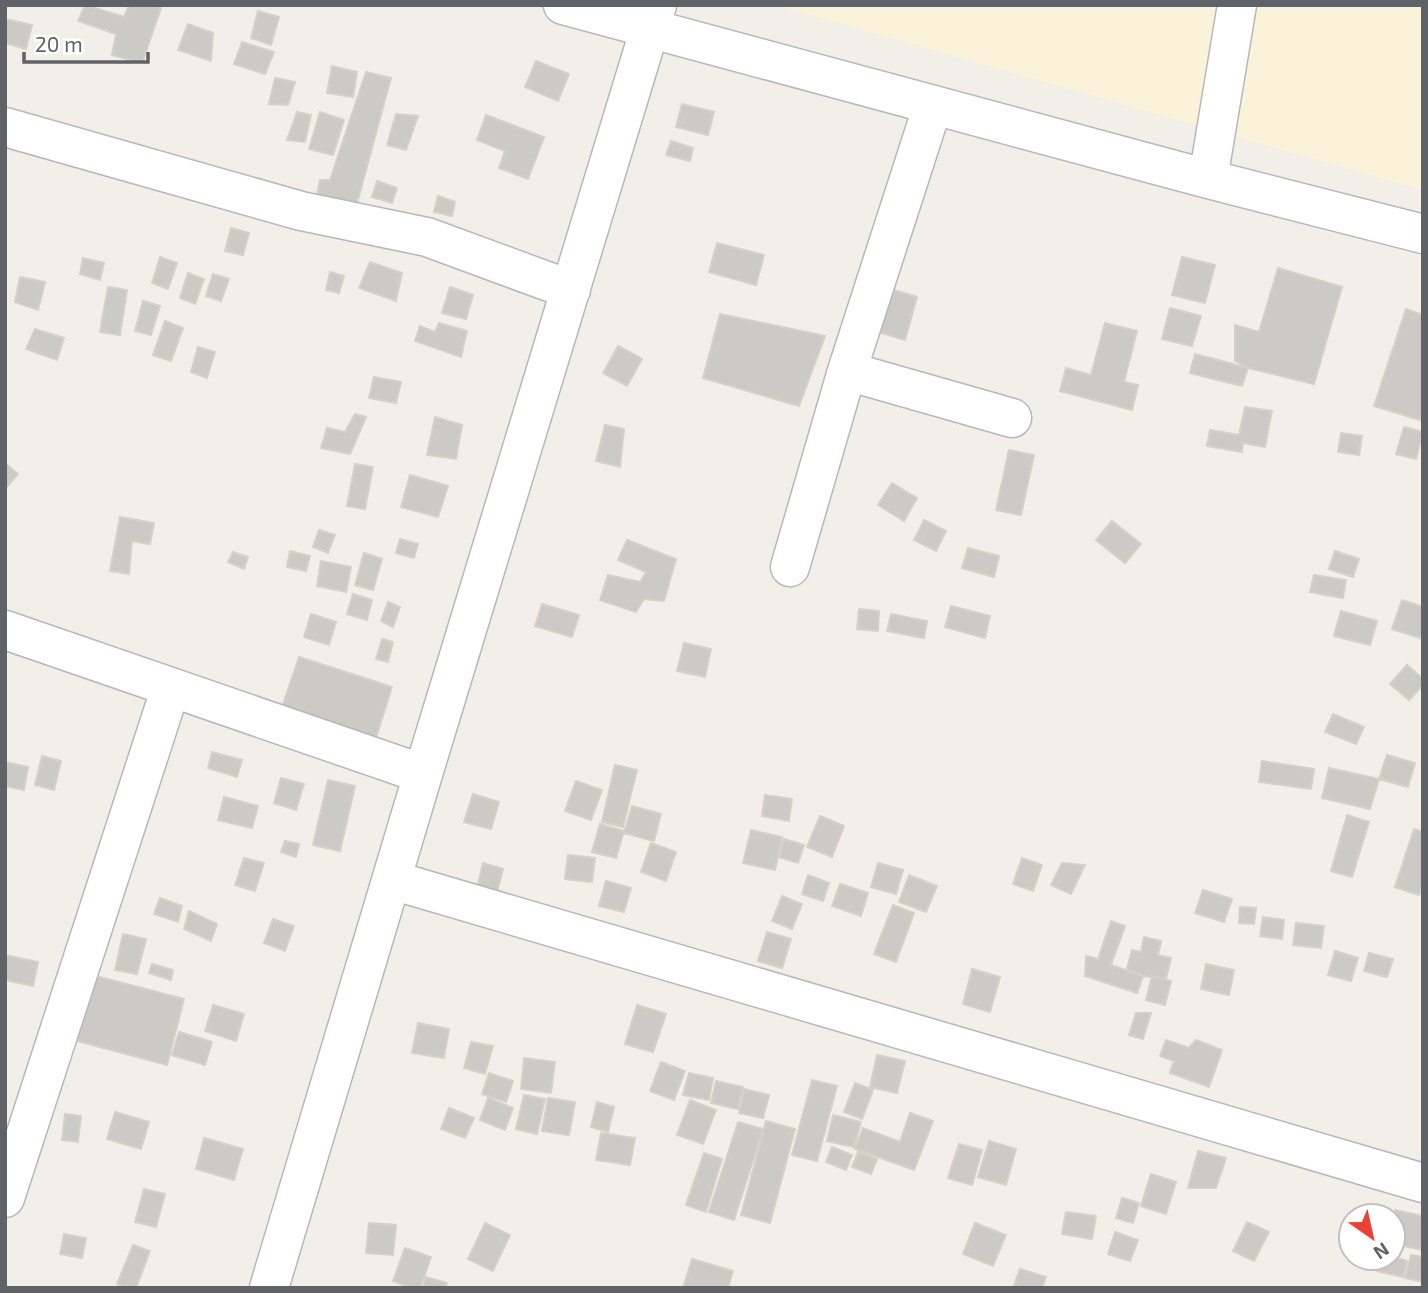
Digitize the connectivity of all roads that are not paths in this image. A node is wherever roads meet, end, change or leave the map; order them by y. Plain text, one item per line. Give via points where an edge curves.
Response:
1 (563, 5) edge
2 (1237, 5) edge
3 (654, 17) edge
4 (933, 105) junction
5 (5, 127) edge
6 (1208, 179) junction
7 (1423, 234) edge
8 (571, 290) junction
9 (847, 371) junction
10 (1012, 418) dead end
11 (790, 567) dead end
12 (5, 630) edge
13 (171, 687) junction
14 (423, 774) junction
15 (392, 880) junction
16 (1423, 1184) edge
17 (5, 1198) edge
18 (269, 1288) edge

1 - 3 street
2 - 6 street
3 - 4 street
3 - 8 street
4 - 6 street
4 - 9 street
5 - 8 street via 301,211 427,237
6 - 7 street
8 - 14 street
9 - 10 street
9 - 11 street
12 - 13 street
13 - 14 street
13 - 17 street
14 - 15 street
15 - 16 street
15 - 18 street

